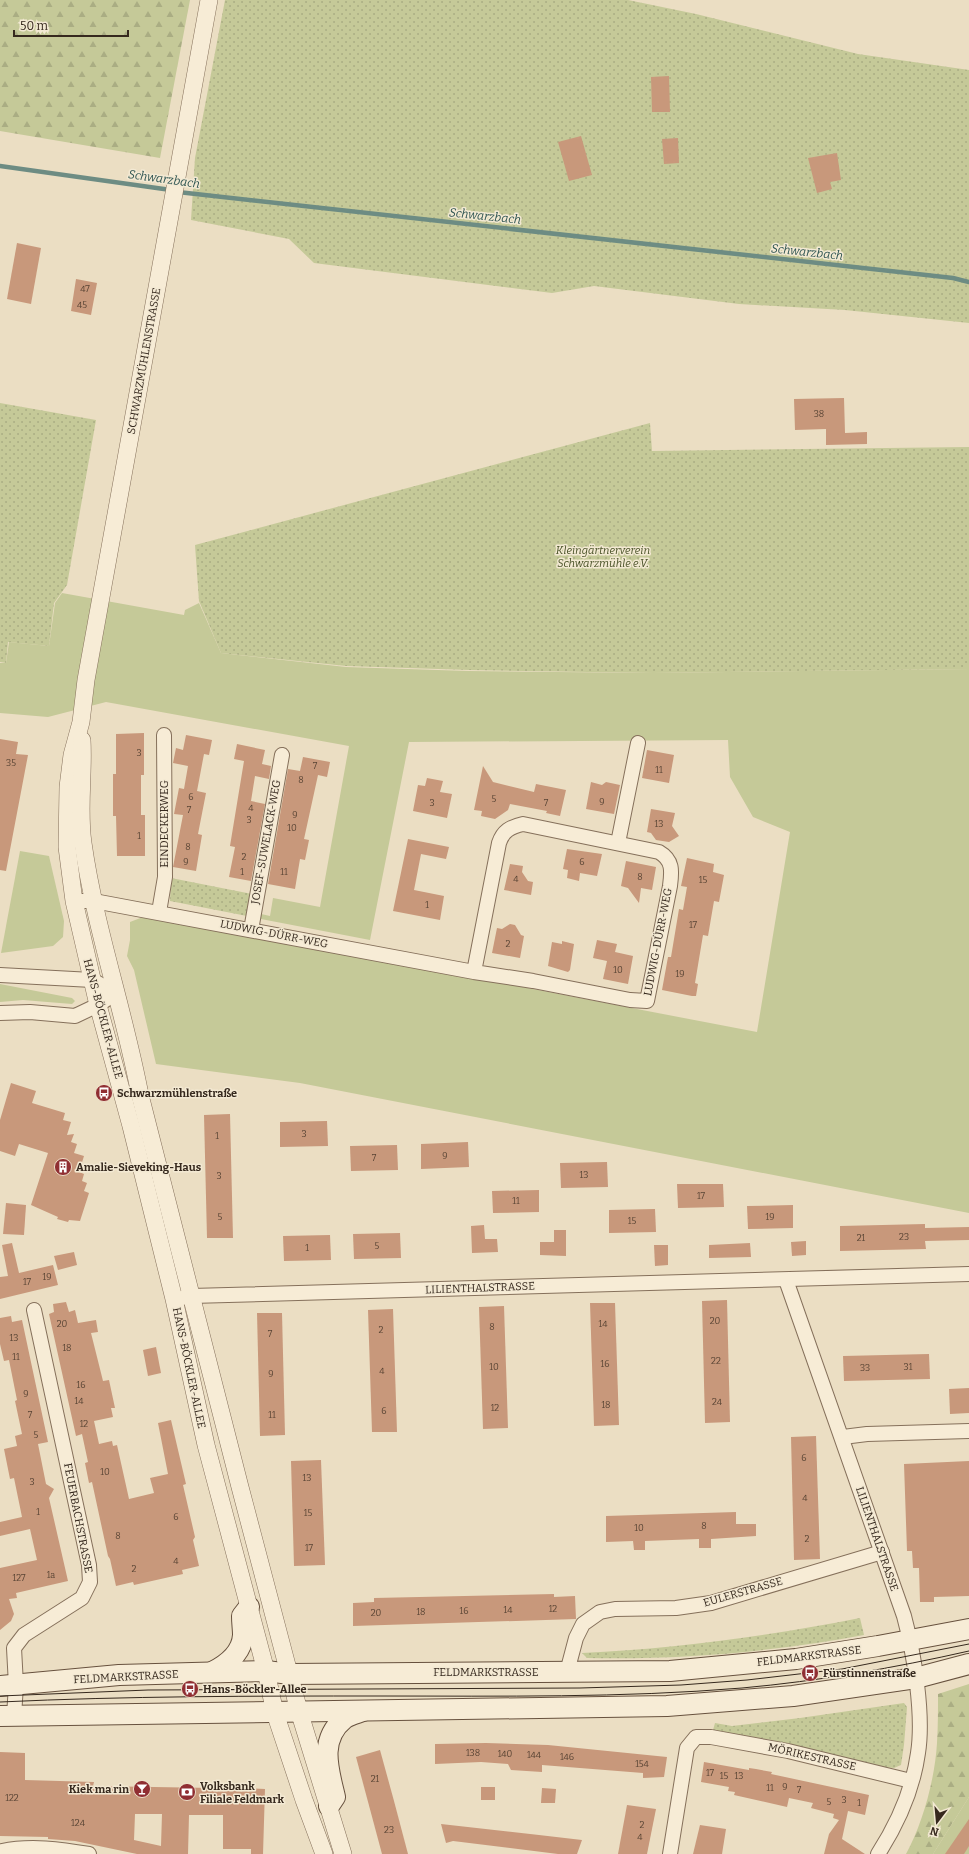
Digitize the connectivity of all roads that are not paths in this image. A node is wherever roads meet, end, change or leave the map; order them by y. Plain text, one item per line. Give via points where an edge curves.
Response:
1 (210, 0) edge
2 (80, 722) junction
3 (164, 735) dead end
4 (638, 743) dead end
5 (282, 755) dead end
6 (618, 843) junction
7 (74, 901) junction
8 (94, 901) junction
9 (159, 912) junction
10 (251, 930) junction
11 (474, 972) junction
12 (0, 975) edge
13 (92, 980) junction
14 (116, 993) junction
15 (98, 1006) junction
16 (0, 1013) edge
17 (969, 1274) edge
18 (786, 1280) junction
19 (191, 1296) junction
20 (174, 1300) junction
21 (34, 1310) dead end
22 (969, 1431) edge
23 (843, 1437) junction
24 (882, 1552) junction
25 (249, 1607) junction
26 (969, 1629) edge
27 (910, 1640) junction
28 (969, 1664) edge
29 (266, 1671) junction
30 (212, 1672) junction
31 (567, 1672) junction
32 (290, 1674) junction
33 (916, 1678) junction
34 (8, 1685) edge
35 (367, 1710) junction
36 (299, 1711) junction
37 (275, 1713) junction
38 (7, 1716) edge
39 (911, 1781) junction
40 (329, 1806) junction
41 (1, 1852) edge
42 (89, 1854) edge
43 (324, 1854) edge
44 (343, 1854) edge
45 (670, 1854) edge
46 (878, 1854) edge

1 - 2 street, SCHWARZMÜHLENSTRASSE
2 - 7 street, SCHWARZMÜHLENSTRASSE via 68,787 67,847
2 - 8 street, SCHWARZMÜHLENSTRASSE via 83,758 83,842
3 - 9 street, EINDECKERWEG via 165,876
4 - 6 street
5 - 10 street, JOSEF-SUWELACK-WEG
6 - 11 street, LUDWIG-DÜRR-WEG via 523,824 507,829 499,844
6 - 11 street, LUDWIG-DÜRR-WEG via 659,852 668,858 672,869 647,1001
7 - 8 street, LUDWIG-DÜRR-WEG
7 - 13 street, HANS-BÖCKLER-ALLEE
8 - 9 street, LUDWIG-DÜRR-WEG
8 - 14 street, HANS-BÖCKLER-ALLEE
9 - 10 street, LUDWIG-DÜRR-WEG
10 - 11 street, LUDWIG-DÜRR-WEG
12 - 13 street
13 - 14 street
13 - 15 street, HANS-BÖCKLER-ALLEE
14 - 15 street
14 - 19 street, HANS-BÖCKLER-ALLEE
15 - 16 street via 74,1016 30,1012
15 - 20 street, HANS-BÖCKLER-ALLEE
17 - 18 street, LILIENTHALSTRASSE
18 - 19 street, LILIENTHALSTRASSE
18 - 23 street, LILIENTHALSTRASSE
19 - 20 street, LILIENTHALSTRASSE
19 - 32 street, HANS-BÖCKLER-ALLEE
20 - 25 street, HANS-BÖCKLER-ALLEE via 206,1445
21 - 34 street, FEUERBACHSTRASSE via 89,1565 90,1582 82,1598 24,1635 14,1648
22 - 23 street
23 - 24 street, LILIENTHALSTRASSE
24 - 27 street, LILIENTHALSTRASSE
24 - 31 street, EULERSTRASSE via 711,1603 676,1608 615,1609 600,1612 583,1624 576,1638
25 - 29 street, HANS-BÖCKLER-ALLEE
25 - 30 main road via 242,1616 243,1637 238,1649 228,1664
26 - 27 main road, FELDMARKSTRASSE
27 - 31 main road, FELDMARKSTRASSE via 796,1658 670,1671
27 - 33 street
28 - 33 main road
29 - 30 main road, FELDMARKSTRASSE
29 - 32 main road, FELDMARKSTRASSE
29 - 37 street, HANS-BÖCKLER-ALLEE
30 - 34 main road, FELDMARKSTRASSE via 119,1675
31 - 32 main road, FELDMARKSTRASSE
32 - 36 street, HANS-BÖCKLER-ALLEE
33 - 35 main road via 793,1696 667,1706
33 - 39 street via 918,1752
34 - 38 street, FEUERBACHSTRASSE
35 - 36 main road
35 - 40 main road via 344,1719 333,1733 327,1748 328,1769 336,1797
36 - 37 main road
36 - 40 street, HANS-BÖCKLER-ALLEE
37 - 38 main road
37 - 43 street, HANS-BÖCKLER-ALLEE
39 - 45 street, MÖRIKESTRASSE via 788,1751 711,1737 696,1737 687,1748
39 - 46 street via 893,1830
40 - 44 street, HANS-BÖCKLER-ALLEE
41 - 42 street via 18,1848

